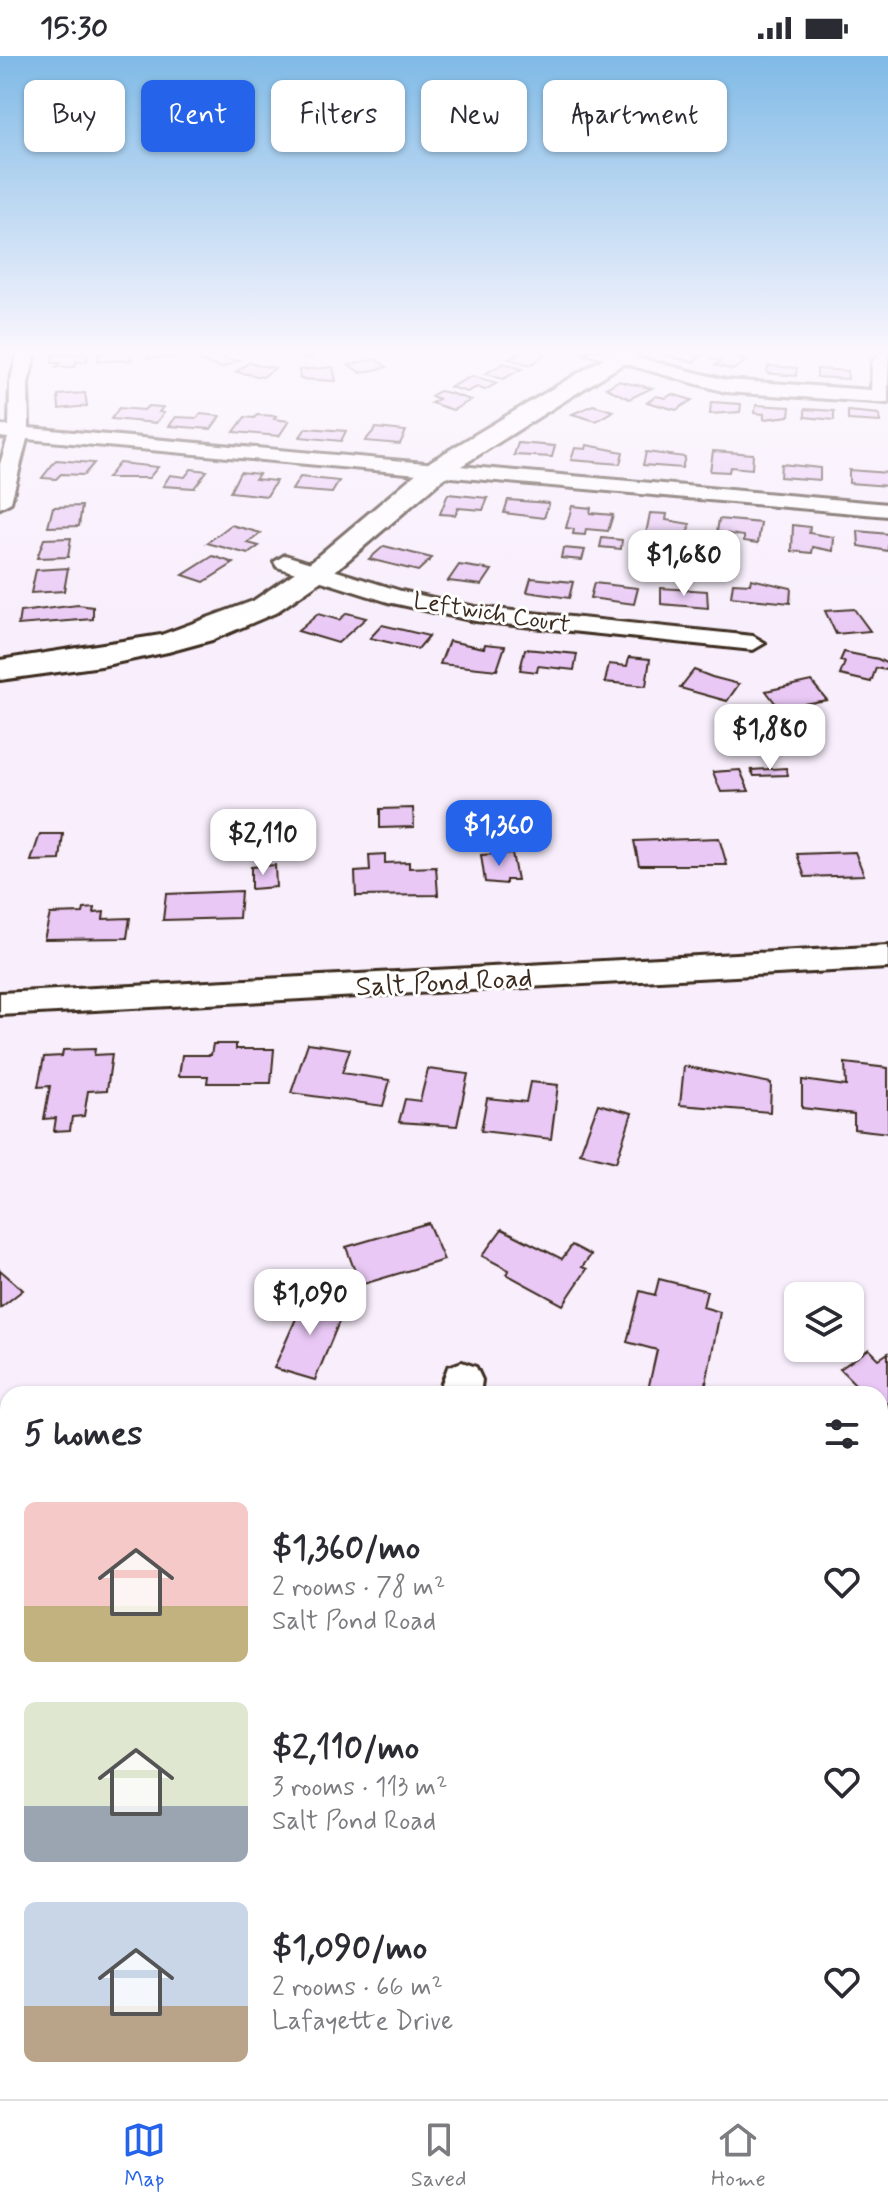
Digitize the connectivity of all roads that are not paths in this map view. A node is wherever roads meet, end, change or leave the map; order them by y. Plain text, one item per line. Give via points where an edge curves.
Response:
1 (8, 447) edge
2 (189, 447) edge
3 (440, 447) edge
4 (470, 447) edge
5 (405, 467) junction
6 (437, 470) junction
7 (0, 502) edge
8 (888, 510) edge
9 (285, 562) junction
10 (315, 571) junction
11 (753, 643) dead end
12 (0, 650) edge
13 (0, 670) edge
14 (888, 957) edge
15 (0, 1004) edge

1 - 7 street
2 - 5 street
3 - 5 street
4 - 6 street
5 - 6 street
5 - 9 street
6 - 8 street
6 - 10 street
9 - 10 street, Leftwich Court
9 - 12 street via 237,595 182,619 118,635
10 - 11 street, Leftwich Court via 396,597 475,614
10 - 13 street via 264,607 194,635 111,655
14 - 15 street, Salt Pond Road

